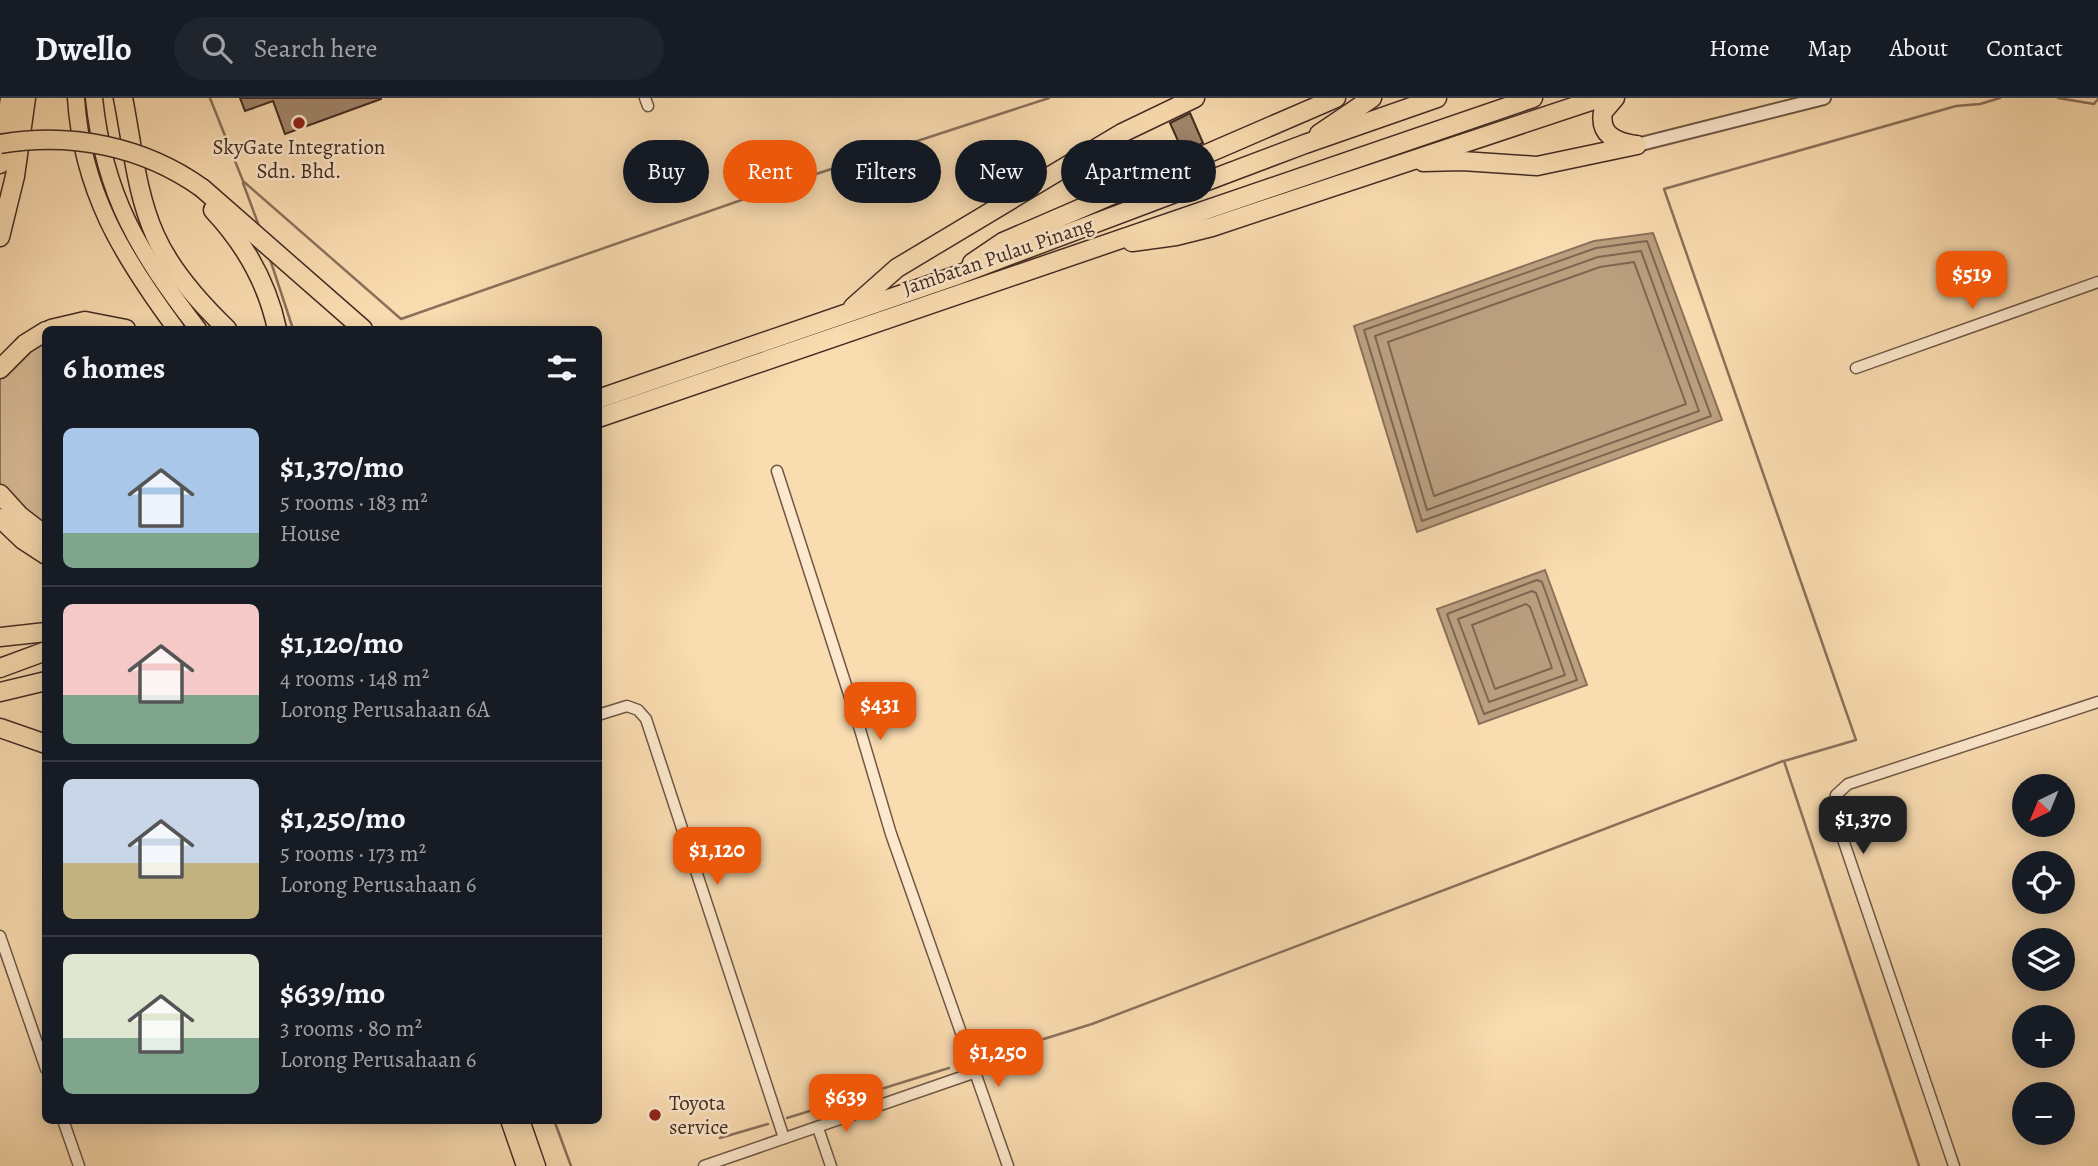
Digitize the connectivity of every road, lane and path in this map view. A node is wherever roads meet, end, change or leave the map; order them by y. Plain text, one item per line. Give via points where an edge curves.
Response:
1 (10, 98) edge
2 (26, 98) edge
3 (76, 98) edge
4 (94, 98) edge
5 (123, 98) edge
6 (1195, 98) edge
7 (1336, 98) edge
8 (1371, 98) edge
9 (1437, 98) edge
10 (1532, 98) edge
11 (1600, 98) edge
12 (1615, 98) edge
13 (1824, 98) edge
14 (0, 144) edge
15 (1304, 144) junction
16 (1637, 145) junction
17 (1411, 161) junction
18 (0, 164) edge
19 (202, 188) junction
20 (0, 237) edge
21 (1100, 245) junction
22 (955, 276) junction
23 (2098, 282) edge
24 (848, 312) junction
25 (64, 326) edge
26 (111, 326) edge
27 (174, 326) edge
28 (196, 326) edge
29 (224, 326) edge
30 (276, 326) edge
31 (360, 326) edge
32 (42, 333) edge
33 (1856, 368) dead end
34 (0, 369) edge
35 (602, 385) edge
36 (628, 388) junction
37 (602, 398) edge
38 (628, 408) junction
39 (602, 417) edge
40 (602, 426) edge
41 (777, 471) dead end
42 (0, 494) edge
43 (0, 517) edge
44 (42, 533) edge
45 (42, 552) edge
46 (42, 632) edge
47 (0, 637) edge
48 (42, 652) edge
49 (0, 668) edge
50 (42, 682) edge
51 (0, 692) edge
52 (2098, 702) edge
53 (602, 714) edge
54 (0, 728) edge
55 (42, 743) edge
56 (0, 936) edge
57 (42, 1057) edge
58 (976, 1072) junction
59 (64, 1124) edge
60 (510, 1124) edge
61 (522, 1124) edge
62 (818, 1128) junction
63 (785, 1138) junction
64 (79, 1166) edge
65 (525, 1166) edge
66 (537, 1166) edge
67 (704, 1166) edge
68 (831, 1166) edge
69 (1008, 1166) edge
70 (1954, 1166) edge

1 - 18 highway
2 - 20 highway via 15,176
3 - 27 main road via 82,151 106,220 135,273
4 - 28 main road via 105,165 129,227
5 - 29 highway via 154,233 182,277
6 - 24 highway via 1141,122 897,268
7 - 22 highway, Jambatan Pulau Pinang via 1003,242
8 - 15 highway
9 - 15 highway, Jambatan Pulau Pinang
10 - 21 highway, Jambatan Pulau Pinang
11 - 17 highway
12 - 16 highway via 1603,112 1605,132 1620,143
13 - 16 street
14 - 19 highway, bridge via 56,140 103,145 150,159
15 - 22 highway, Jambatan Pulau Pinang
16 - 17 highway via 1537,166
17 - 21 highway via 1212,227
19 - 30 highway via 209,205 253,262
19 - 31 highway
21 - 38 highway, Jambatan Pulau Pinang
22 - 24 highway, Jambatan Pulau Pinang
23 - 33 street
24 - 36 highway, Jambatan Pulau Pinang
25 - 26 highway via 85,321
32 - 34 highway via 24,344
35 - 36 highway
36 - 37 highway, Jambatan Pulau Pinang
38 - 39 highway, Jambatan Pulau Pinang
38 - 40 highway
41 - 58 street via 891,834
42 - 44 highway
43 - 45 highway
46 - 47 highway
48 - 49 highway
50 - 51 highway
52 - 70 street via 1848,784 1836,795 1833,810 1841,836
53 - 63 street via 628,706 646,719
54 - 55 highway
56 - 57 street
58 - 62 street
58 - 69 street
59 - 64 street
60 - 65 main road
61 - 66 main road
62 - 63 street
62 - 68 street
63 - 67 street

